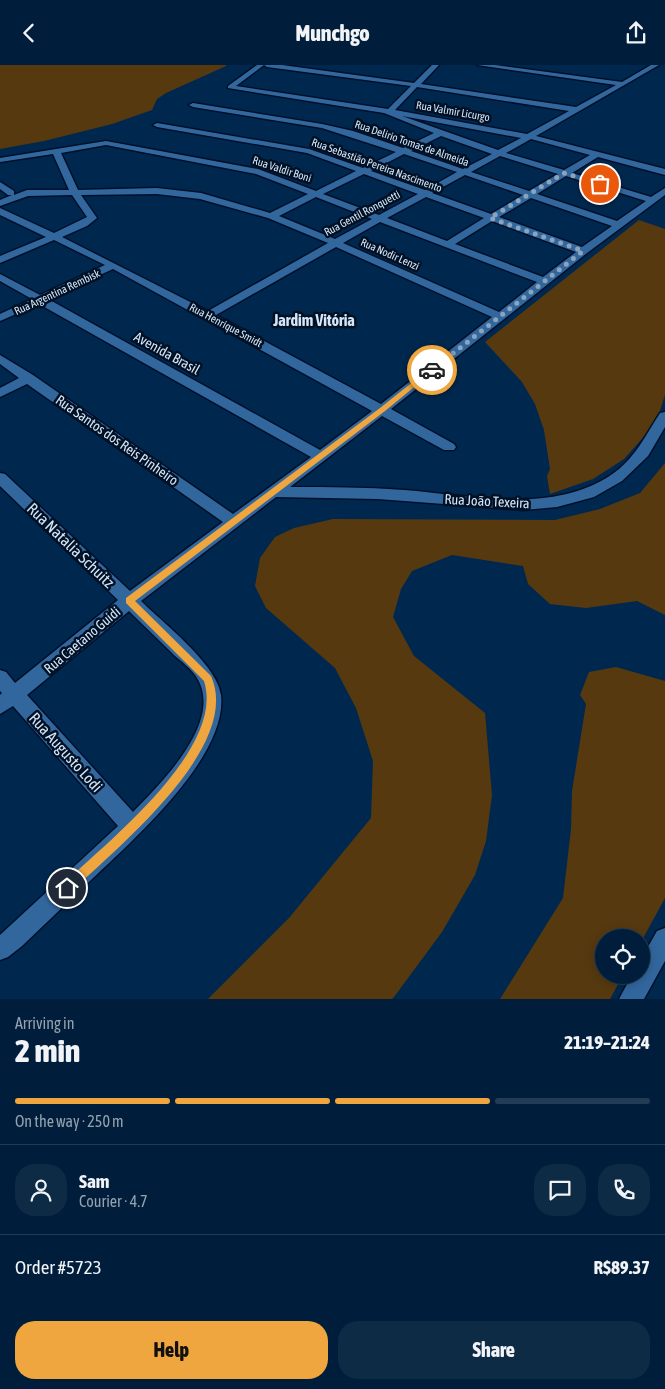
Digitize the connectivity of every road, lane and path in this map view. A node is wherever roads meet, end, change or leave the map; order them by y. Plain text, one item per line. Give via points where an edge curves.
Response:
1 (261, 65) edge
2 (267, 65) edge
3 (436, 65) edge
4 (480, 65) edge
5 (656, 65) edge
6 (623, 84) junction
7 (415, 85) junction
8 (193, 105) dead end
9 (578, 110) junction
10 (388, 111) junction
11 (460, 124) junction
12 (157, 125) dead end
13 (439, 134) junction
14 (530, 137) junction
15 (56, 151) junction
16 (404, 151) junction
17 (498, 154) junction
18 (597, 154) junction
19 (0, 160) edge
20 (363, 171) junction
21 (463, 172) junction
22 (665, 172) edge
23 (564, 173) junction
24 (0, 185) edge
25 (665, 191) edge
26 (75, 192) junction
27 (0, 193) edge
28 (11, 193) junction
29 (27, 193) junction
30 (318, 193) junction
31 (424, 194) junction
32 (529, 195) junction
33 (653, 200) junction
34 (0, 203) edge
35 (0, 211) edge
36 (270, 216) junction
37 (381, 217) junction
38 (490, 218) junction
39 (619, 225) junction
40 (54, 238) junction
41 (334, 242) junction
42 (448, 244) junction
43 (0, 250) edge
44 (583, 251) junction
45 (11, 256) junction
46 (0, 260) edge
47 (113, 265) junction
48 (0, 277) edge
49 (544, 281) junction
50 (40, 299) junction
51 (208, 315) junction
52 (499, 316) junction
53 (0, 318) edge
54 (0, 359) edge
55 (30, 378) junction
56 (0, 393) edge
57 (383, 409) junction
58 (665, 416) edge
59 (449, 447) dead end
60 (320, 456) junction
61 (0, 478) edge
62 (273, 492) junction
63 (234, 522) junction
64 (129, 601) junction
65 (0, 678) edge
66 (7, 701) edge
67 (132, 826) junction
68 (665, 939) edge
69 (0, 949) edge
70 (630, 999) edge

1 - 10 street, Rua Valmir Licurgo via 231,86 233,89
2 - 7 street via 342,72
3 - 7 street
4 - 6 street
5 - 6 street, Rua Gentil Ronquetti
6 - 9 street, Rua Gentil Ronquetti
7 - 9 street
7 - 10 street
8 - 16 street, Rua Delirio Tomas de Almeida via 322,126
9 - 14 street, Rua Gentil Ronquetti
10 - 11 street, Rua Valmir Licurgo
10 - 13 street via 395,117
11 - 13 street
11 - 14 street, Rua Valmir Licurgo
12 - 20 street, Rua Sebastião Pereira Nascimento via 297,148
13 - 16 street
13 - 17 street
14 - 17 street, Rua Gentil Ronquetti
14 - 18 street, Rua Valmir Licurgo
15 - 19 street, Rua Valdir Boni
15 - 26 street
15 - 30 street, Rua Valdir Boni via 114,144 258,172
16 - 20 street
16 - 21 street, Rua Delirio Tomas de Almeida
17 - 21 street, Rua Gentil Ronquetti
17 - 23 street
18 - 22 street, Rua Valmir Licurgo
18 - 23 street
20 - 30 street
20 - 31 street, Rua Sebastião Pereira Nascimento
21 - 31 street, Rua Gentil Ronquetti
21 - 32 street, Rua Delirio Tomas de Almeida
23 - 32 street
23 - 33 street
24 - 28 street
25 - 33 street, Rua Caetano Guidi
26 - 29 street, Rua Nodir Lenzi
26 - 36 street, Rua Nodir Lenzi via 179,192
26 - 40 street via 92,218
27 - 28 street, Rua Nodir Lenzi
28 - 29 street, Rua Nodir Lenzi
29 - 34 street
30 - 36 street
30 - 37 street, Rua Valdir Boni
31 - 37 street, Rua Gentil Ronquetti
31 - 38 street, Rua Sebastião Pereira Nascimento
32 - 38 street
32 - 39 street, Rua Delirio Tomas de Almeida
33 - 39 street, Rua Caetano Guidi
35 - 40 street, Rua Henrique Smidt
36 - 41 street, Rua Nodir Lenzi
37 - 41 street, Rua Gentil Ronquetti
37 - 42 street, Rua Valdir Boni
38 - 42 street
38 - 44 street, Rua Sebastião Pereira Nascimento
39 - 44 street, Rua Caetano Guidi
40 - 45 street
40 - 47 street, Rua Henrique Smidt
41 - 51 street, Rua Gentil Ronquetti
41 - 52 street, Rua Nodir Lenzi
42 - 49 street, Rua Valdir Boni
43 - 45 street
44 - 49 street, Rua Caetano Guidi
45 - 46 street
47 - 50 street, Rua Argentina Rembisk
47 - 51 street, Rua Henrique Smidt
48 - 50 street, Avenida Brasil
49 - 52 street, Rua Caetano Guidi
50 - 53 street, Rua Argentina Rembisk
50 - 60 street, Avenida Brasil
51 - 57 street, Rua Henrique Smidt
52 - 57 street, Rua Caetano Guidi
54 - 55 street, Rua Santos dos Reis Pinheiro
55 - 56 street
55 - 63 street, Rua Santos dos Reis Pinheiro
57 - 59 street, Rua Henrique Smidt
57 - 60 street, Rua Caetano Guidi
58 - 62 street, Rua João Texeira via 646,449 618,477 589,494 556,503 499,504 370,493
60 - 62 street, Rua Caetano Guidi
61 - 64 street, Rua Natalia Schuitz
62 - 63 street, Rua Caetano Guidi
63 - 64 street, Rua Caetano Guidi
64 - 66 street, Rua Caetano Guidi
64 - 67 street, Rua Natalia Schuitz via 202,671 208,679 212,700 205,732 188,763 159,800
65 - 66 street, Rua Augusto Lodi
66 - 67 street, Rua Augusto Lodi
67 - 69 street, Rua Natalia Schuitz
68 - 70 street

